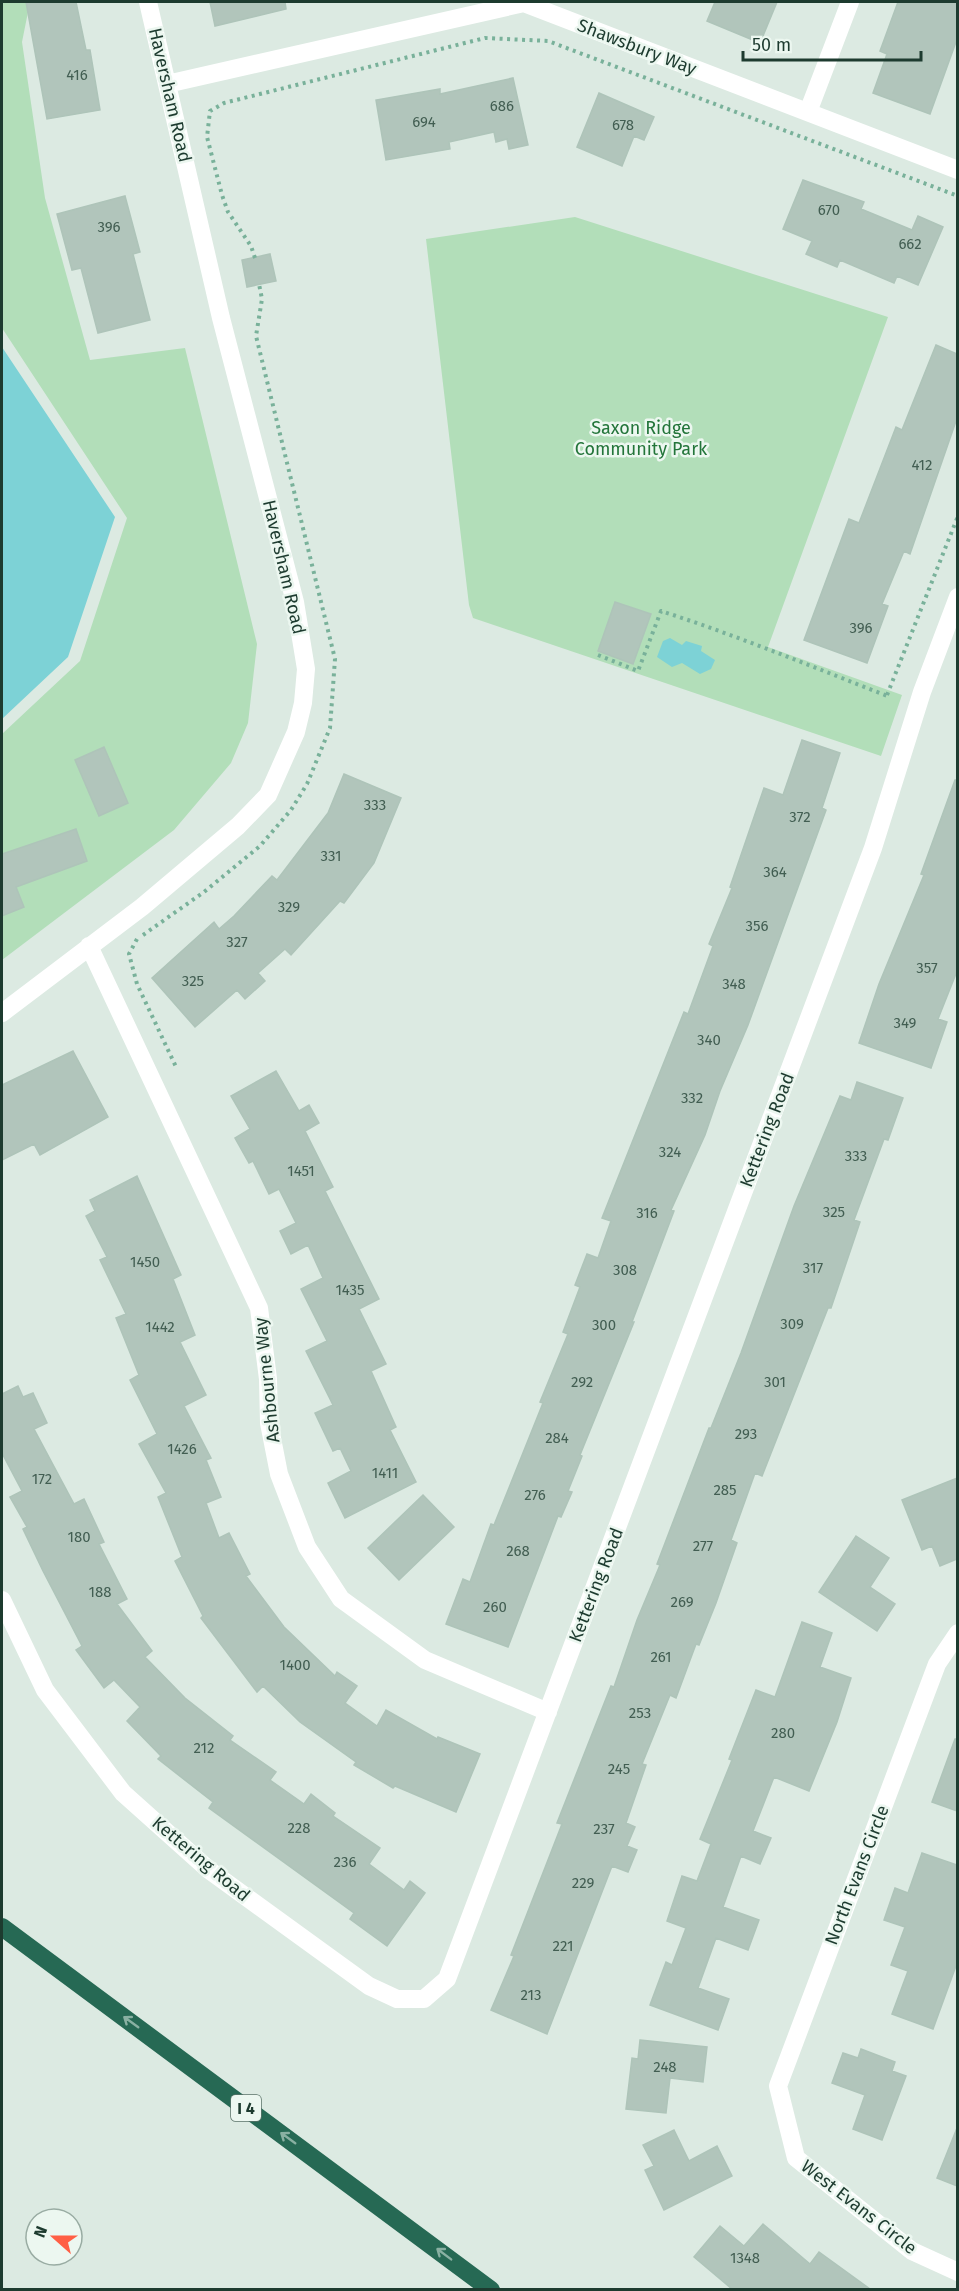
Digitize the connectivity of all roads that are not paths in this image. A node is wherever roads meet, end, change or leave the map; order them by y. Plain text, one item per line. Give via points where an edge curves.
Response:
1 (148, 2) edge
2 (850, 2) edge
3 (516, 3) edge
4 (167, 84) junction
5 (808, 112) junction
6 (957, 170) edge
7 (957, 597) edge
8 (89, 946) junction
9 (2, 1013) edge
10 (2, 1600) edge
11 (957, 1633) edge
12 (548, 1712) junction
13 (2, 1927) edge
14 (778, 2086) joint
15 (957, 2272) edge
16 (491, 2289) edge

1 - 4 street, Haversham Road
2 - 5 street
3 - 4 street, Shawsbury Way
3 - 5 street, Shawsbury Way
4 - 8 street, Haversham Road via 221,318 295,602 306,669 303,703 296,732 268,795 238,826 142,907
5 - 6 street, Shawsbury Way
7 - 12 street, Kettering Road via 922,692 873,848
8 - 9 street, Haversham Road
8 - 12 street, Ashbourne Way via 259,1308 269,1423 279,1474 307,1547 341,1599 425,1660
10 - 12 street, Kettering Road via 45,1690 123,1793 208,1870 369,1986 397,1999 424,1999 447,1979
11 - 14 street, North Evans Circle via 937,1664
16 -> 13 highway, I 4
14 - 15 street, West Evans Circle via 796,2158 912,2251

